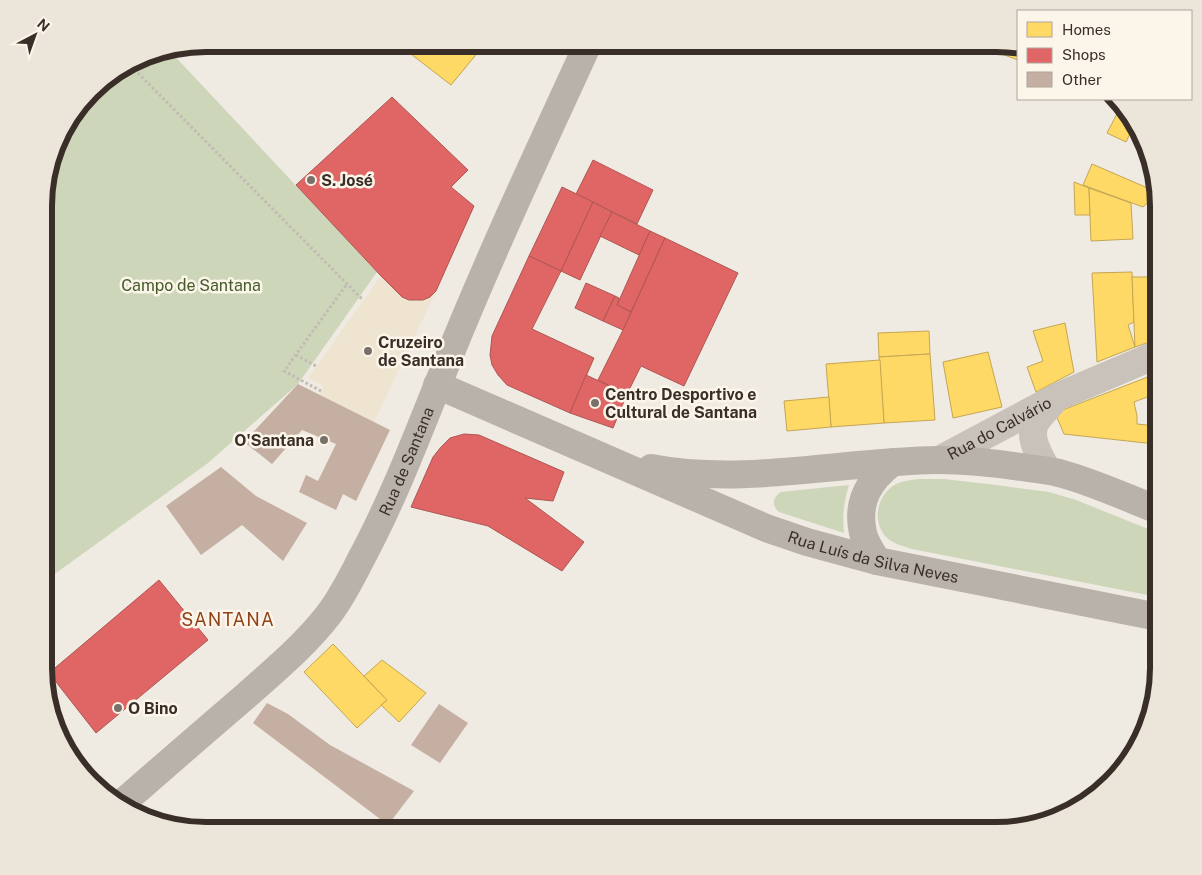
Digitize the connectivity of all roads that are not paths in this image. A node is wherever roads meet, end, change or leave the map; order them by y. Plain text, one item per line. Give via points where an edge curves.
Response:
1 (584, 53) edge
2 (1149, 358) edge
3 (438, 385) junction
4 (1057, 397) junction
5 (601, 456) junction
6 (939, 460) junction
7 (893, 462) junction
8 (1047, 470) junction
9 (1149, 506) edge
10 (877, 561) junction
11 (1149, 615) edge
12 (126, 800) edge

1 - 3 main road, Rua de Santana via 506,222
2 - 4 street, Rua do Calvário
3 - 5 main road, Rua Luís da Silva Neves
3 - 12 main road, Rua de Santana via 378,526 330,613 284,662
4 - 6 street, Rua do Calvário
4 - 8 street, Rua do Calvário via 1036,422 1032,434
5 - 7 main road, Rua Luís da Silva Neves via 667,472 727,475
5 - 10 main road, Rua Luís da Silva Neves via 766,528
6 - 7 main road, Rua Luís da Silva Neves
6 - 8 main road, Rua Luís da Silva Neves
7 - 10 main road via 873,481 864,495 861,511 863,533
8 - 9 main road, Rua Luís da Silva Neves
10 - 11 main road, Rua Luís da Silva Neves

